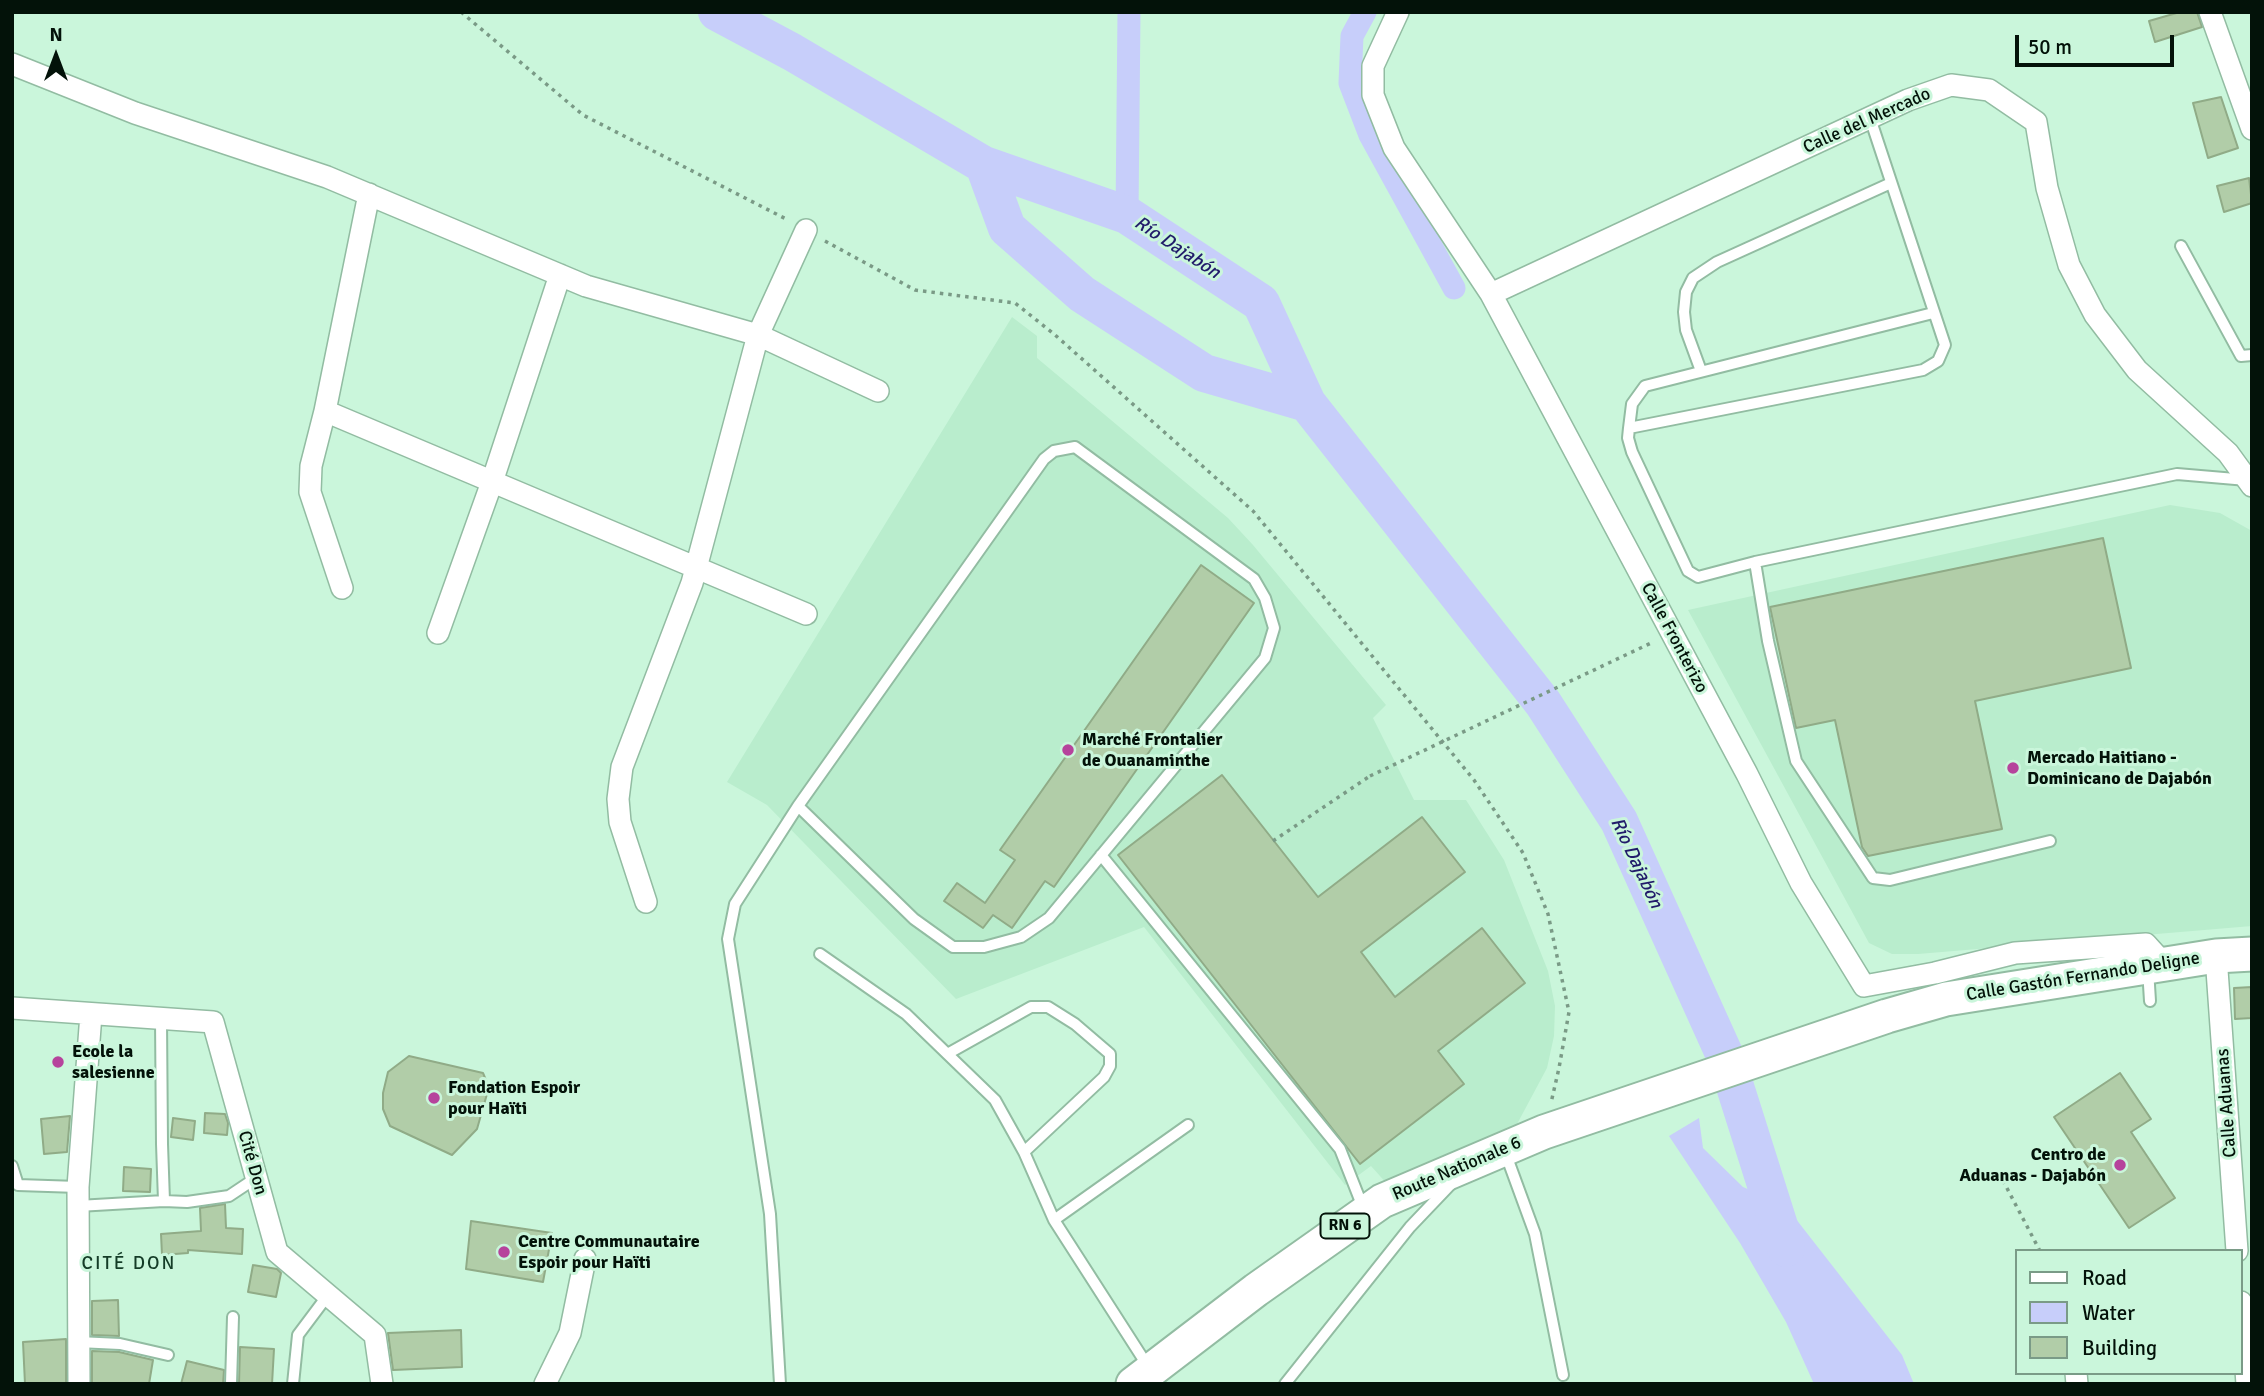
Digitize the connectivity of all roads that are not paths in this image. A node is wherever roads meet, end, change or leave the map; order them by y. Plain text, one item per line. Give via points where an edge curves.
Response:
1 (1398, 12) edge
2 (2210, 12) edge
3 (12, 64) edge
4 (1870, 118) junction
5 (2252, 129) edge
6 (1891, 183) junction
7 (369, 194) junction
8 (806, 230) dead end
9 (2181, 246) dead end
10 (560, 275) junction
11 (1491, 294) junction
12 (1933, 313) junction
13 (758, 335) junction
14 (2252, 355) edge
15 (1701, 371) junction
16 (878, 391) dead end
17 (325, 411) junction
18 (1629, 428) junction
19 (492, 482) junction
20 (2250, 483) edge
21 (1755, 562) junction
22 (697, 566) junction
23 (342, 588) dead end
24 (806, 614) dead end
25 (438, 633) dead end
26 (798, 806) junction
27 (2050, 841) dead end
28 (1101, 855) junction
29 (646, 902) dead end
30 (820, 954) dead end
31 (2252, 954) edge
32 (2216, 956) junction
33 (2157, 965) junction
34 (2150, 1001) dead end
35 (12, 1008) edge
36 (91, 1014) junction
37 (161, 1018) junction
38 (949, 1053) junction
39 (1586, 1118) joint
40 (1188, 1125) dead end
41 (1504, 1149) junction
42 (1024, 1152) junction
43 (1470, 1165) junction
44 (12, 1166) edge
45 (256, 1178) junction
46 (78, 1197) junction
47 (164, 1200) junction
48 (1365, 1212) junction
49 (1054, 1220) junction
50 (2237, 1249) edge
51 (584, 1259) dead end
52 (328, 1295) junction
53 (233, 1317) dead end
54 (2243, 1324) edge
55 (78, 1342) junction
56 (168, 1354) dead end
57 (1563, 1375) dead end
58 (1142, 1377) edge
59 (79, 1384) edge
60 (231, 1384) edge
61 (293, 1384) edge
62 (382, 1384) edge
63 (545, 1384) edge
64 (780, 1384) edge
65 (1285, 1384) edge
66 (2248, 1384) edge

1 - 11 street, Calle Fronterizo via 1373,66 1373,96 1394,148
2 - 5 street
3 - 7 street via 135,114
4 - 6 lane
4 - 11 street, Calle del Mercado
4 - 20 street, Calle del Mercado via 1951,85 1989,90 2036,122 2047,188 2069,265 2095,315 2137,370 2228,453
6 - 12 lane
6 - 15 lane via 1717,262 1693,278 1684,312
7 - 10 street
7 - 17 street
8 - 13 street
9 - 14 lane via 2241,356
10 - 13 street
10 - 19 street
11 - 33 street, Calle Fronterizo via 1801,883 1864,986 2015,953 2054,950 2146,944
12 - 15 lane
12 - 18 lane via 1945,345 1938,362 1923,370
13 - 16 street
13 - 22 street
15 - 18 lane via 1644,386 1632,404
17 - 19 street
17 - 23 street via 311,466 310,492
18 - 21 lane via 1632,452 1688,571 1698,577
19 - 22 street
19 - 25 street
20 - 21 lane via 2177,474
21 - 27 lane via 1796,761 1873,878 1890,880
22 - 24 street
22 - 29 street via 622,767 620,822
26 - 28 lane via 914,919 953,947 984,947 1021,937 1049,918
26 - 28 lane via 1044,459 1054,450 1075,447 1254,579 1274,628 1265,658
26 - 64 lane via 735,904 727,939 770,1214
28 - 48 lane via 1340,1149
30 - 38 lane via 906,1014
31 - 32 main road, Calle Gastón Fernando Deligne
32 - 33 main road, Calle Gastón Fernando Deligne
32 - 50 street, Calle Aduanas
33 - 34 lane
33 - 39 main road, Calle Gastón Fernando Deligne via 1992,990 1915,1007
35 - 36 street, Cité Don
36 - 37 street, Cité Don
36 - 46 street
37 - 45 street, Cité Don via 213,1022
37 - 47 lane
38 - 42 lane via 995,1100
38 - 42 lane via 1031,1007 1048,1007 1110,1054 1104,1077
39 - 41 main road, Route Nationale 6 / RN 6
40 - 49 lane
41 - 43 main road, Route Nationale 6 / RN 6
41 - 57 lane via 1535,1234
42 - 49 lane
43 - 48 main road, Route Nationale 6 / RN 6 via 1382,1200
43 - 65 lane via 1410,1227
44 - 46 lane via 18,1185
45 - 47 lane via 229,1196
45 - 52 street, Cité Don via 277,1252
46 - 47 lane
46 - 55 street
48 - 58 main road, Route Nationale 6 / RN 6
49 - 58 lane
51 - 63 street via 570,1333
52 - 61 lane via 298,1335
52 - 62 street, Cité Don via 374,1335
53 - 60 lane
54 - 66 street
55 - 56 lane via 120,1344
55 - 59 street

